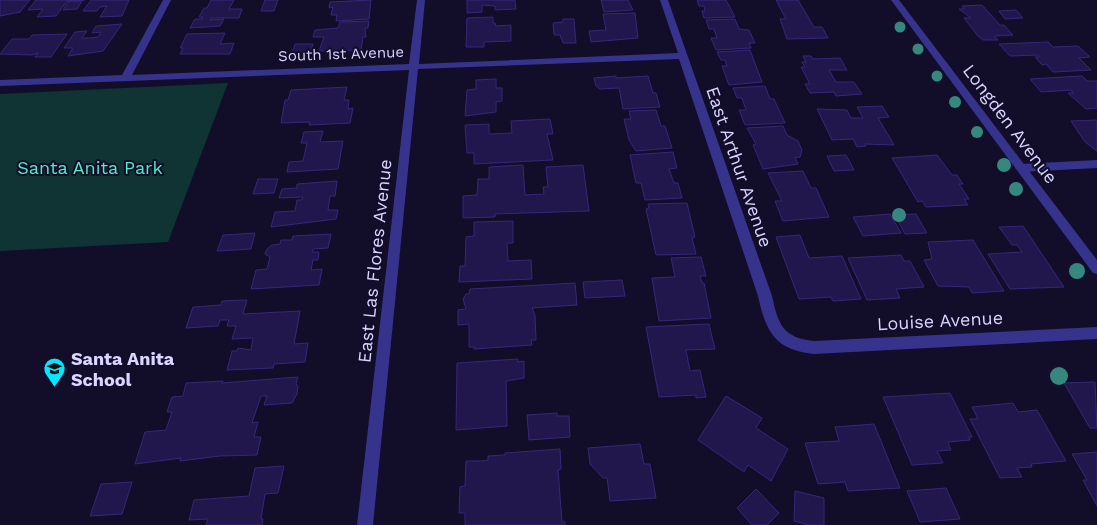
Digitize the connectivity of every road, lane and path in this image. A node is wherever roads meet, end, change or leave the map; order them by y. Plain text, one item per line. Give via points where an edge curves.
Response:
1 (167, 0) edge
2 (420, 0) edge
3 (664, 0) edge
4 (895, 0) edge
5 (683, 56) junction
6 (414, 66) junction
7 (125, 78) junction
8 (0, 83) edge
9 (1097, 164) edge
10 (1021, 168) junction
11 (1097, 269) edge
12 (1097, 333) edge
13 (787, 341) joint
14 (365, 525) edge

1 - 7 street
2 - 6 street, East Las Flores Avenue
3 - 5 street, East Arthur Avenue
4 - 10 street, Longden Avenue
5 - 6 street, South 1st Avenue
5 - 13 street, East Arthur Avenue via 765,296 768,316 775,331
6 - 7 street, South 1st Avenue
6 - 14 street, East Las Flores Avenue
7 - 8 street, South 1st Avenue
9 - 10 street
10 - 11 street, Longden Avenue
12 - 13 street, Louise Avenue via 824,348 804,348

